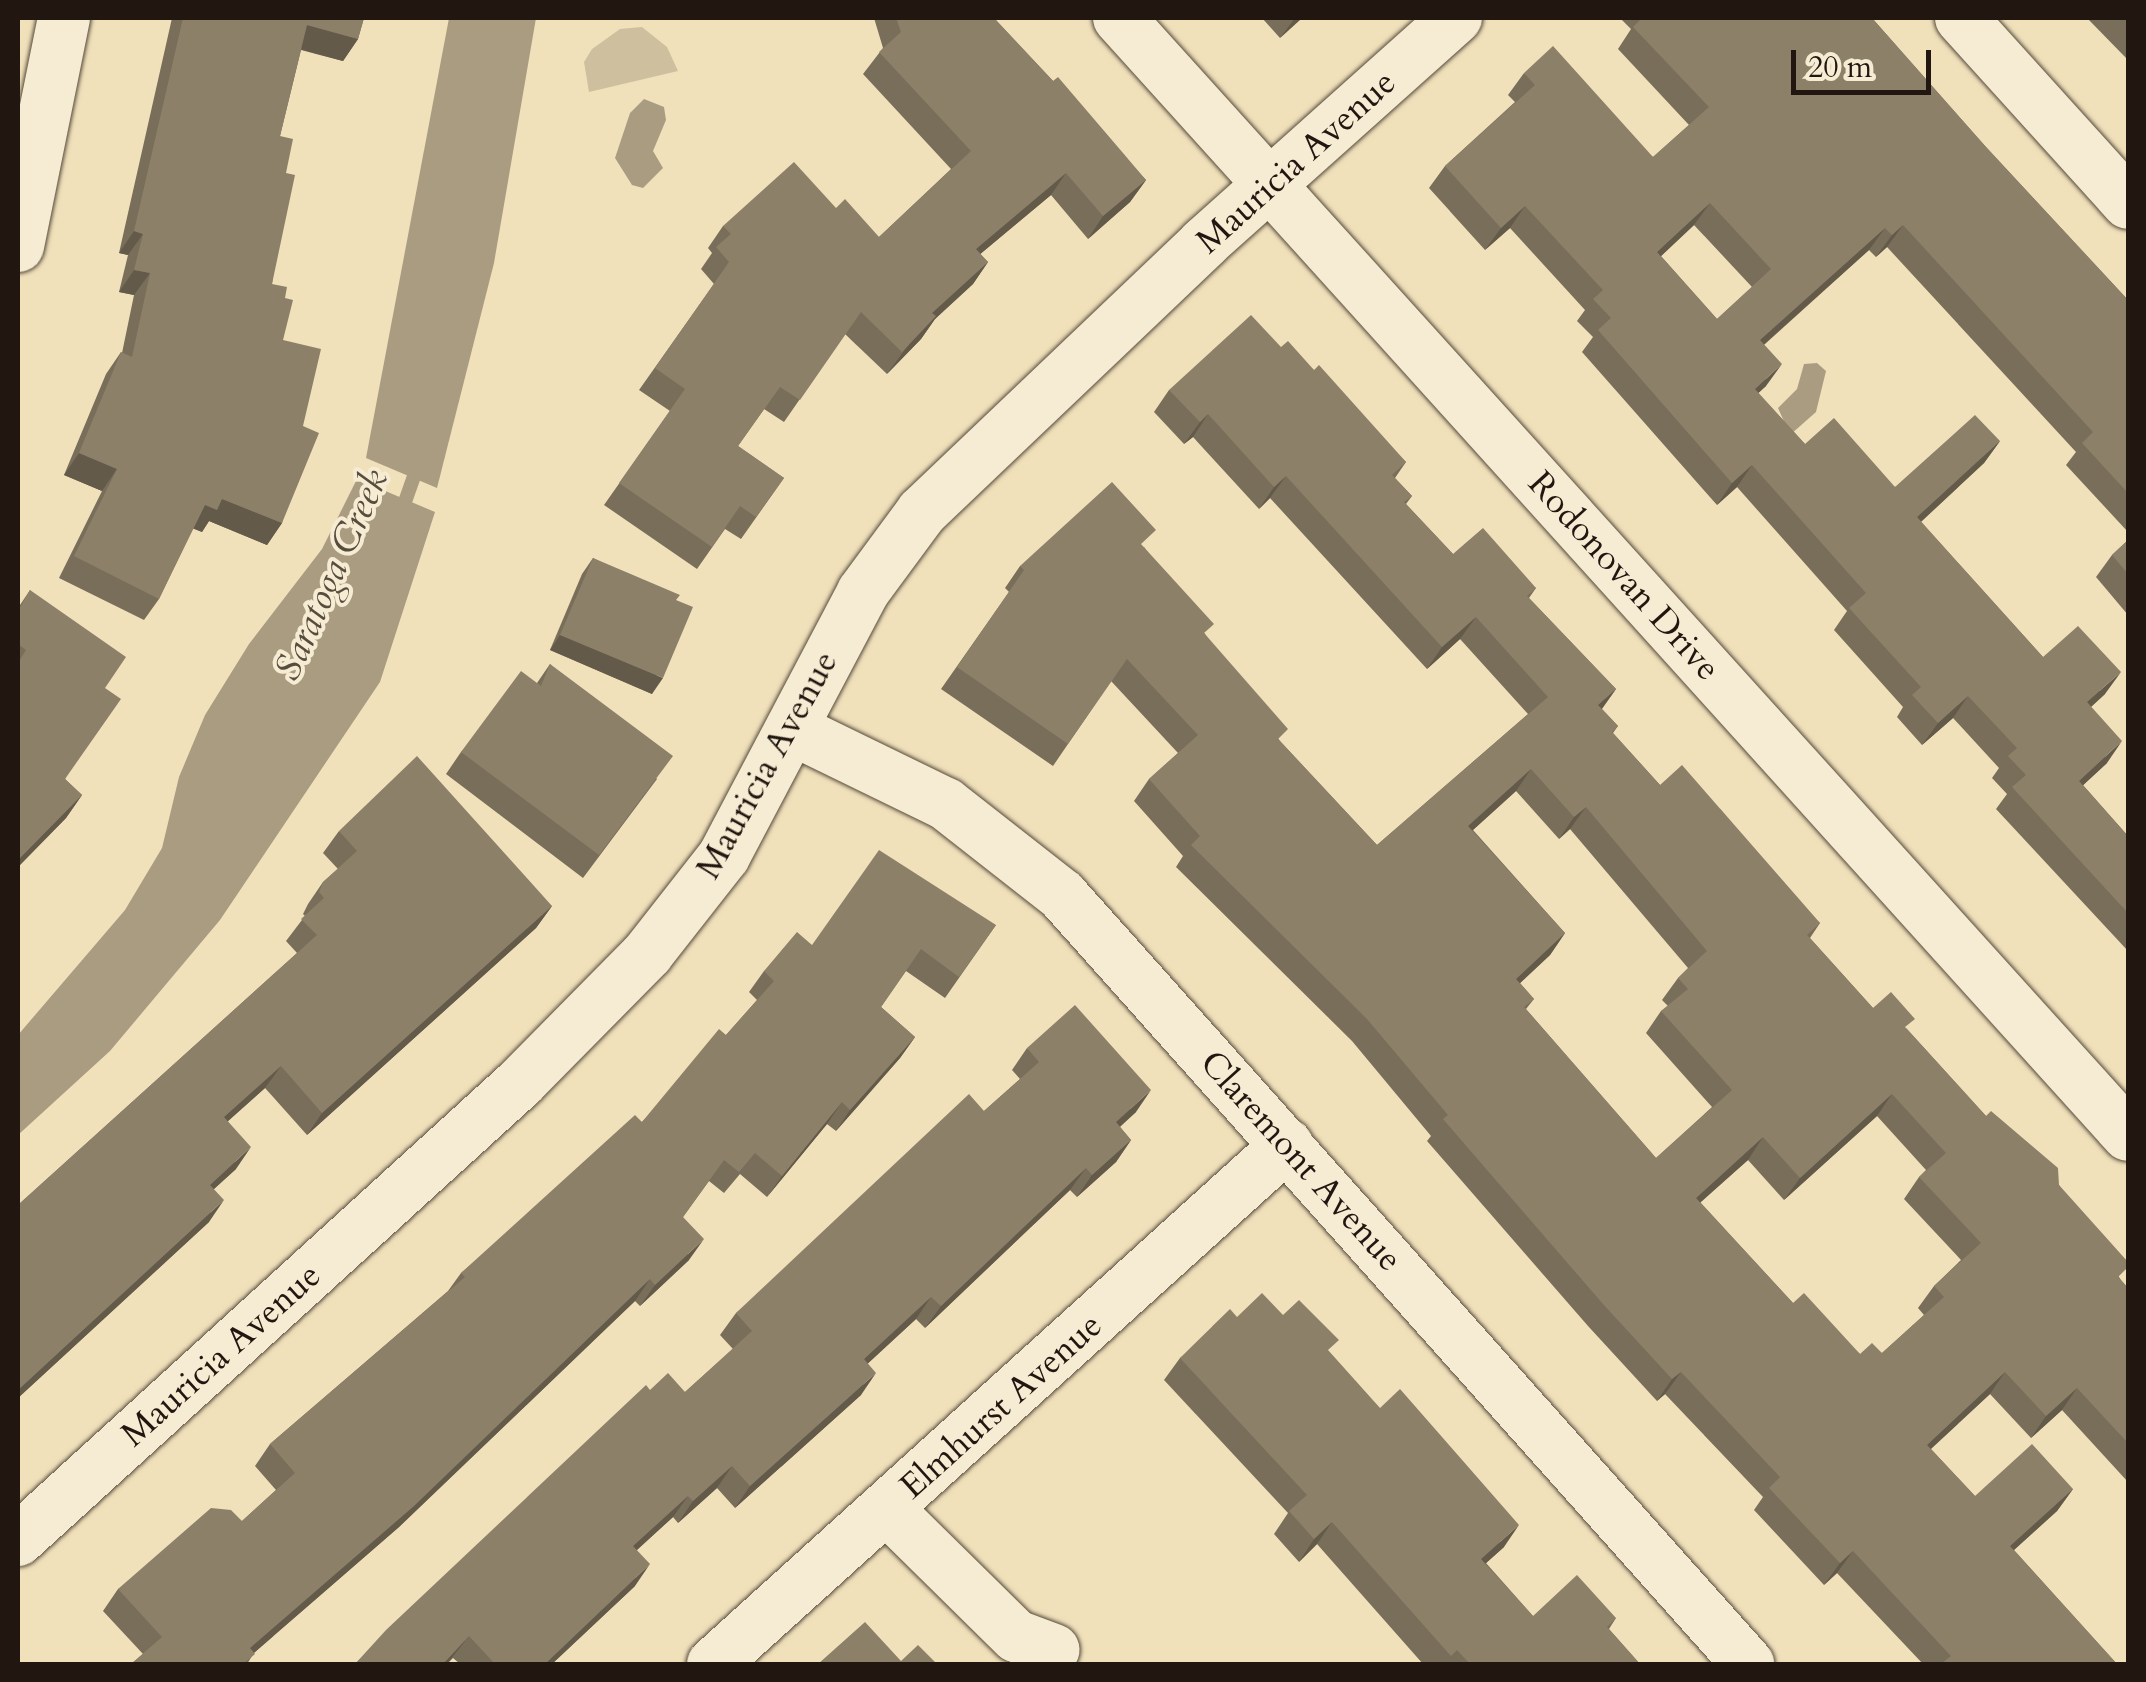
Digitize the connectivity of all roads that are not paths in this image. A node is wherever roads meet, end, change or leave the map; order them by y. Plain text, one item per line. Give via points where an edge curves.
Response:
1 (64, 18) edge
2 (1119, 18) edge
3 (1456, 18) edge
4 (1961, 18) edge
5 (1269, 185) junction
6 (2128, 203) edge
7 (18, 246) edge
8 (794, 730) junction
9 (2128, 1134) edge
10 (1287, 1146) junction
11 (887, 1509) junction
12 (18, 1540) edge
13 (1054, 1650) dead end
14 (713, 1664) edge
15 (1748, 1664) edge

1 - 7 street
2 - 5 street, Rodonovan Drive
3 - 5 street, Mauricia Avenue
4 - 6 street
5 - 8 street, Mauricia Avenue via 922,512 863,592
5 - 9 street, Rodonovan Drive
8 - 10 street, Claremont Avenue via 946,804 1062,896
8 - 12 street, Mauricia Avenue via 724,856 648,953 520,1084
10 - 11 street, Elmhurst Avenue
10 - 15 street, Claremont Avenue
11 - 13 street via 1016,1636
11 - 14 street, Elmhurst Avenue

